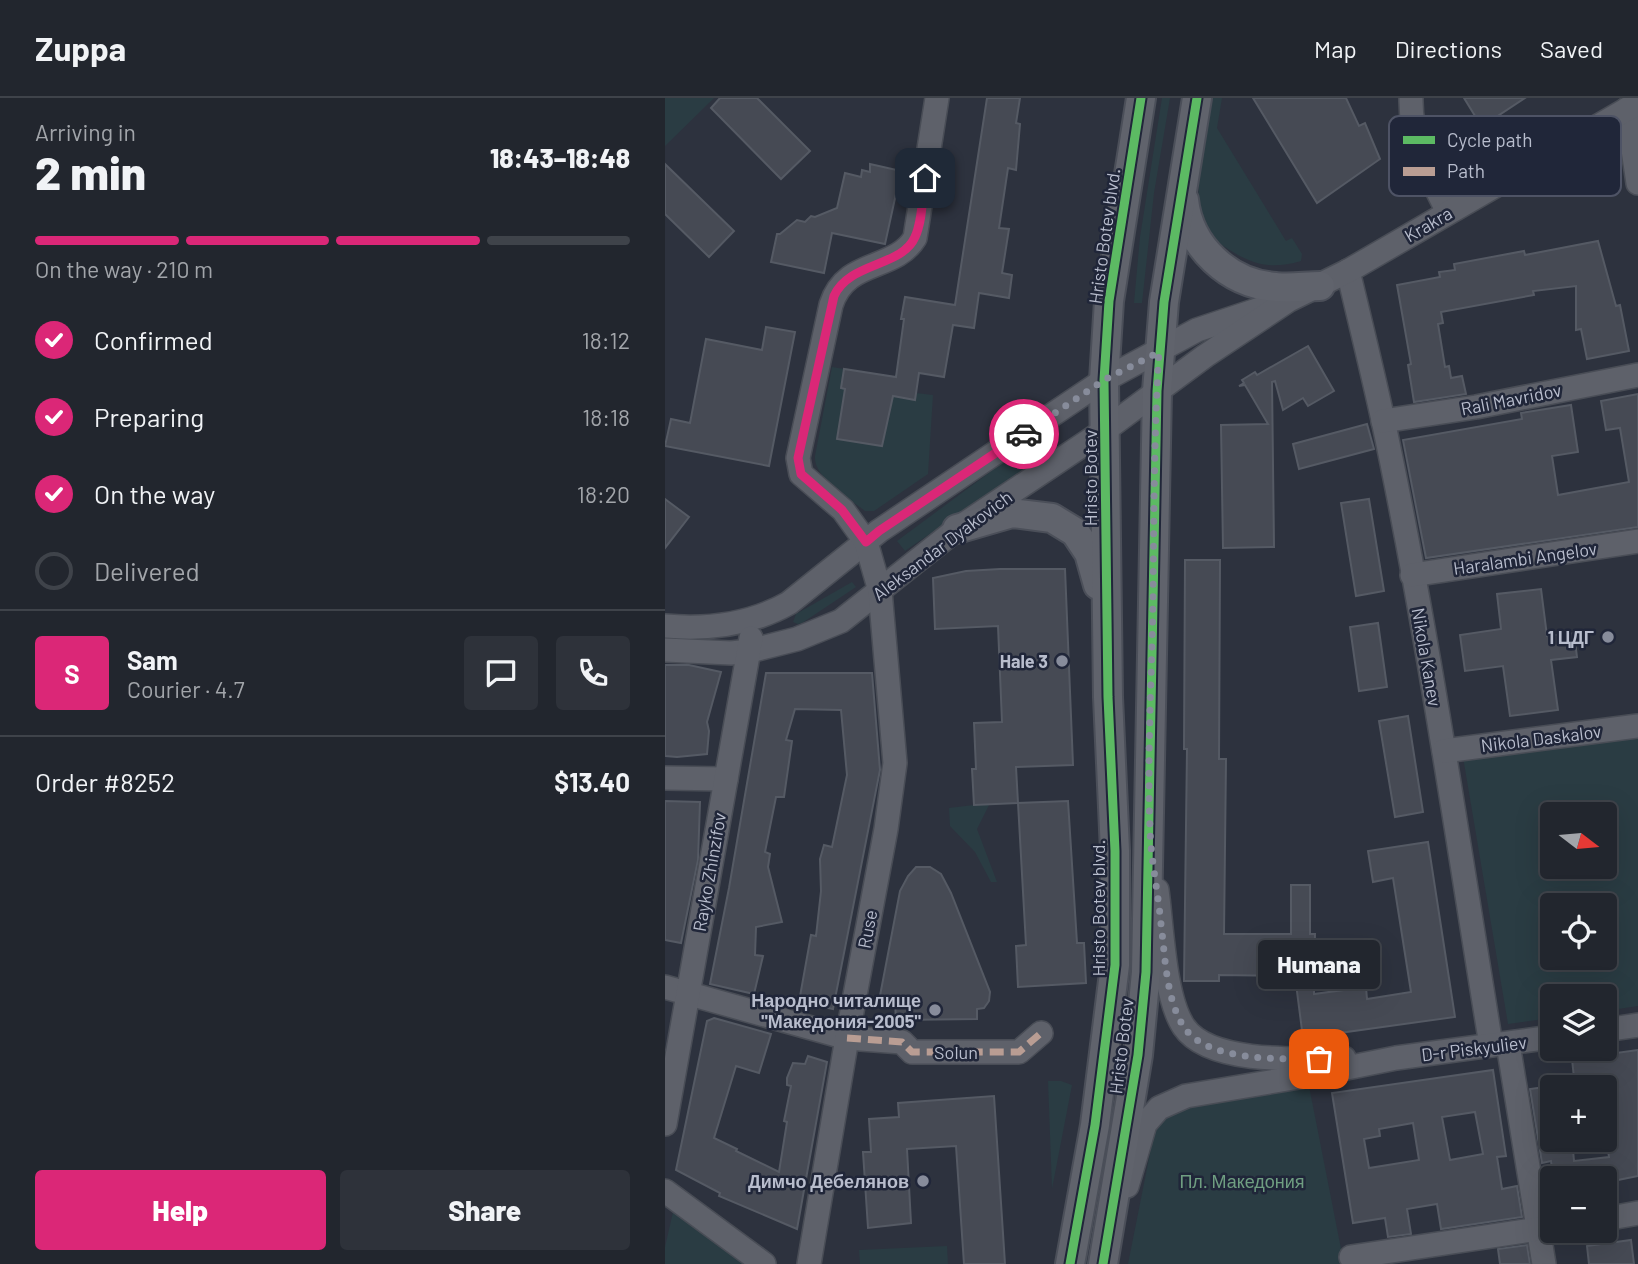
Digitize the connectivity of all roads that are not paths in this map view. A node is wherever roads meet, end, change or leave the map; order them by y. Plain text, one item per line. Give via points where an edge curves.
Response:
1 (937, 98) edge
2 (1141, 98) edge
3 (1197, 98) edge
4 (1411, 98) edge
5 (1632, 106) edge
6 (1411, 116) edge
7 (1615, 116) edge
8 (1638, 183) edge
9 (1182, 190) junction
10 (1440, 196) edge
11 (1476, 196) edge
12 (1448, 212) junction
13 (1348, 271) junction
14 (1320, 286) junction
15 (1289, 300) junction
16 (1159, 352) junction
17 (1638, 375) edge
18 (1104, 380) junction
19 (1157, 391) junction
20 (1383, 421) junction
21 (1105, 430) junction
22 (957, 529) junction
23 (1638, 541) edge
24 (866, 542) junction
25 (1412, 575) junction
26 (880, 591) junction
27 (753, 619) junction
28 (1107, 619) junction
29 (665, 626) edge
30 (707, 628) junction
31 (665, 650) edge
32 (750, 651) junction
33 (1638, 726) edge
34 (1444, 751) junction
35 (665, 778) edge
36 (726, 779) junction
37 (1150, 829) junction
38 (676, 990) edge
39 (1638, 1025) edge
40 (1617, 1028) edge
41 (1041, 1033) dead end
42 (847, 1038) junction
43 (1540, 1039) edge
44 (1500, 1045) junction
45 (1396, 1058) junction
46 (665, 1125) edge
47 (665, 1191) edge
48 (1540, 1208) edge
49 (1638, 1213) edge
50 (1617, 1217) edge
51 (1540, 1229) edge
52 (1545, 1243) edge
53 (1351, 1257) dead end
54 (764, 1264) edge
55 (809, 1264) edge
56 (1070, 1264) edge
57 (1103, 1264) edge
58 (1544, 1264) edge

1 - 24 street via 915,238 906,250 848,278 838,288 798,458 801,474 842,510
2 - 18 main road, Hristo Botev blvd. via 1114,268
3 - 9 main road
4 - 6 street
5 - 7 street, Krakra
5 - 8 street
9 - 14 main road via 1191,232 1231,274 1277,288
9 - 16 main road
10 - 12 street
11 - 12 street, Krakra
12 - 13 street, Krakra
13 - 14 street, Krakra
13 - 20 street, Nikola Kanev
14 - 15 street, Krakra
15 - 16 street, Krakra via 1198,330
15 - 19 street, Krakra
16 - 18 street
16 - 19 main road
17 - 20 street, Rali Mavridov
18 - 21 main road, Hristo Botev
18 - 24 street
19 - 21 street, Aleksandar Dyakovich
19 - 37 main road
20 - 25 street, Nikola Kanev
21 - 22 street, Aleksandar Dyakovich
21 - 28 main road, Hristo Botev
22 - 26 street, Aleksandar Dyakovich
22 - 28 main road via 1012,513 1052,518 1065,525 1089,553
23 - 25 street, Haralambi Angelov
24 - 26 street, Ruse
24 - 27 street via 789,603
25 - 34 street, Nikola Kanev
26 - 32 street, Aleksandar Dyakovich via 841,621
26 - 42 street, Ruse via 895,763
27 - 30 street
27 - 32 street, Rayko Zhinzifov
28 - 56 main road, Hristo Botev blvd. via 1115,965 1095,1125
29 - 30 street
30 - 32 street
31 - 32 street, Aleksandar Dyakovich
32 - 36 street, Rayko Zhinzifov
33 - 34 street, Nikola Daskalov
34 - 44 street, Nikola Kanev
35 - 36 street
36 - 38 street, Rayko Zhinzifov
37 - 45 street, D-r Piskyuliev via 1168,975 1184,1028 1214,1048 1250,1056
37 - 57 main road, Hristo Botev via 1146,972 1138,1055
38 - 42 street, Solun
38 - 46 street, Rayko Zhinzifov
39 - 40 street
41 - 42 street, Solun via 1019,1052 912,1052 902,1042
42 - 55 street, Ruse
43 - 44 street, D-r Piskyuliev
44 - 45 street, D-r Piskyuliev
44 - 48 street, Nikola Kanev
45 - 57 street, D-r Piskyuliev via 1186,1096 1159,1108 1145,1124
47 - 54 street
49 - 50 street
51 - 53 street
52 - 58 street, Nikola Kanev

